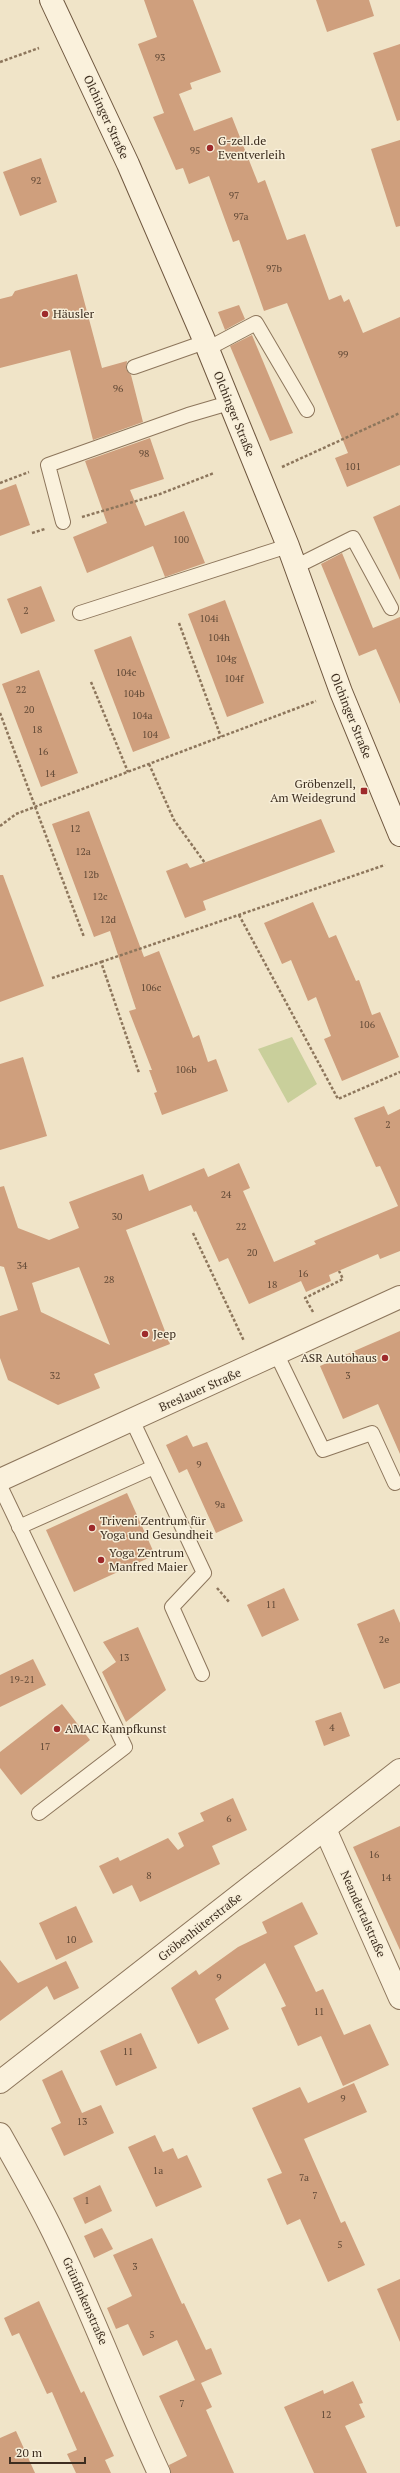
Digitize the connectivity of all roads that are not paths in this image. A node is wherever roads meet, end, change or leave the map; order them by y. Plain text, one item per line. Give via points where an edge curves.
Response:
1 (51, 0) edge
2 (206, 346) junction
3 (134, 367) dead end
4 (229, 404) junction
5 (307, 410) dead end
6 (63, 522) road end
7 (288, 546) junction
8 (295, 566) junction
9 (391, 608) dead end
10 (80, 613) dead end
11 (400, 835) edge
12 (400, 1297) edge
13 (277, 1355) junction
14 (132, 1420) junction
15 (154, 1467) junction
16 (0, 1480) edge
17 (394, 1483) dead end
18 (0, 1486) edge
19 (20, 1527) junction
20 (202, 1674) dead end
21 (400, 1770) edge
22 (39, 1813) dead end
23 (325, 1829) junction
24 (400, 1998) edge
25 (0, 2082) edge
26 (0, 2134) edge
27 (159, 2473) edge

1 - 2 street, Olchinger Straße via 128,164
2 - 3 lane
2 - 4 street, Olchinger Straße
2 - 5 lane via 256,323
4 - 6 lane via 188,415 48,465
4 - 7 street, Olchinger Straße
7 - 8 street, Olchinger Straße
7 - 10 lane
8 - 9 lane via 353,538
8 - 11 street, Olchinger Straße via 340,692
12 - 13 street, Breslauer Straße
13 - 14 street, Breslauer Straße
13 - 17 lane via 323,1450 372,1433
14 - 15 lane
14 - 16 street, Breslauer Straße
15 - 19 lane
15 - 20 lane via 204,1573 172,1607
18 - 19 lane
19 - 22 lane via 126,1747
21 - 23 street, Gröbenhüterstraße
23 - 24 street, Neandertalstraße
23 - 25 street, Gröbenhüterstraße
26 - 27 street, Grünfinkenstraße via 53,2231

